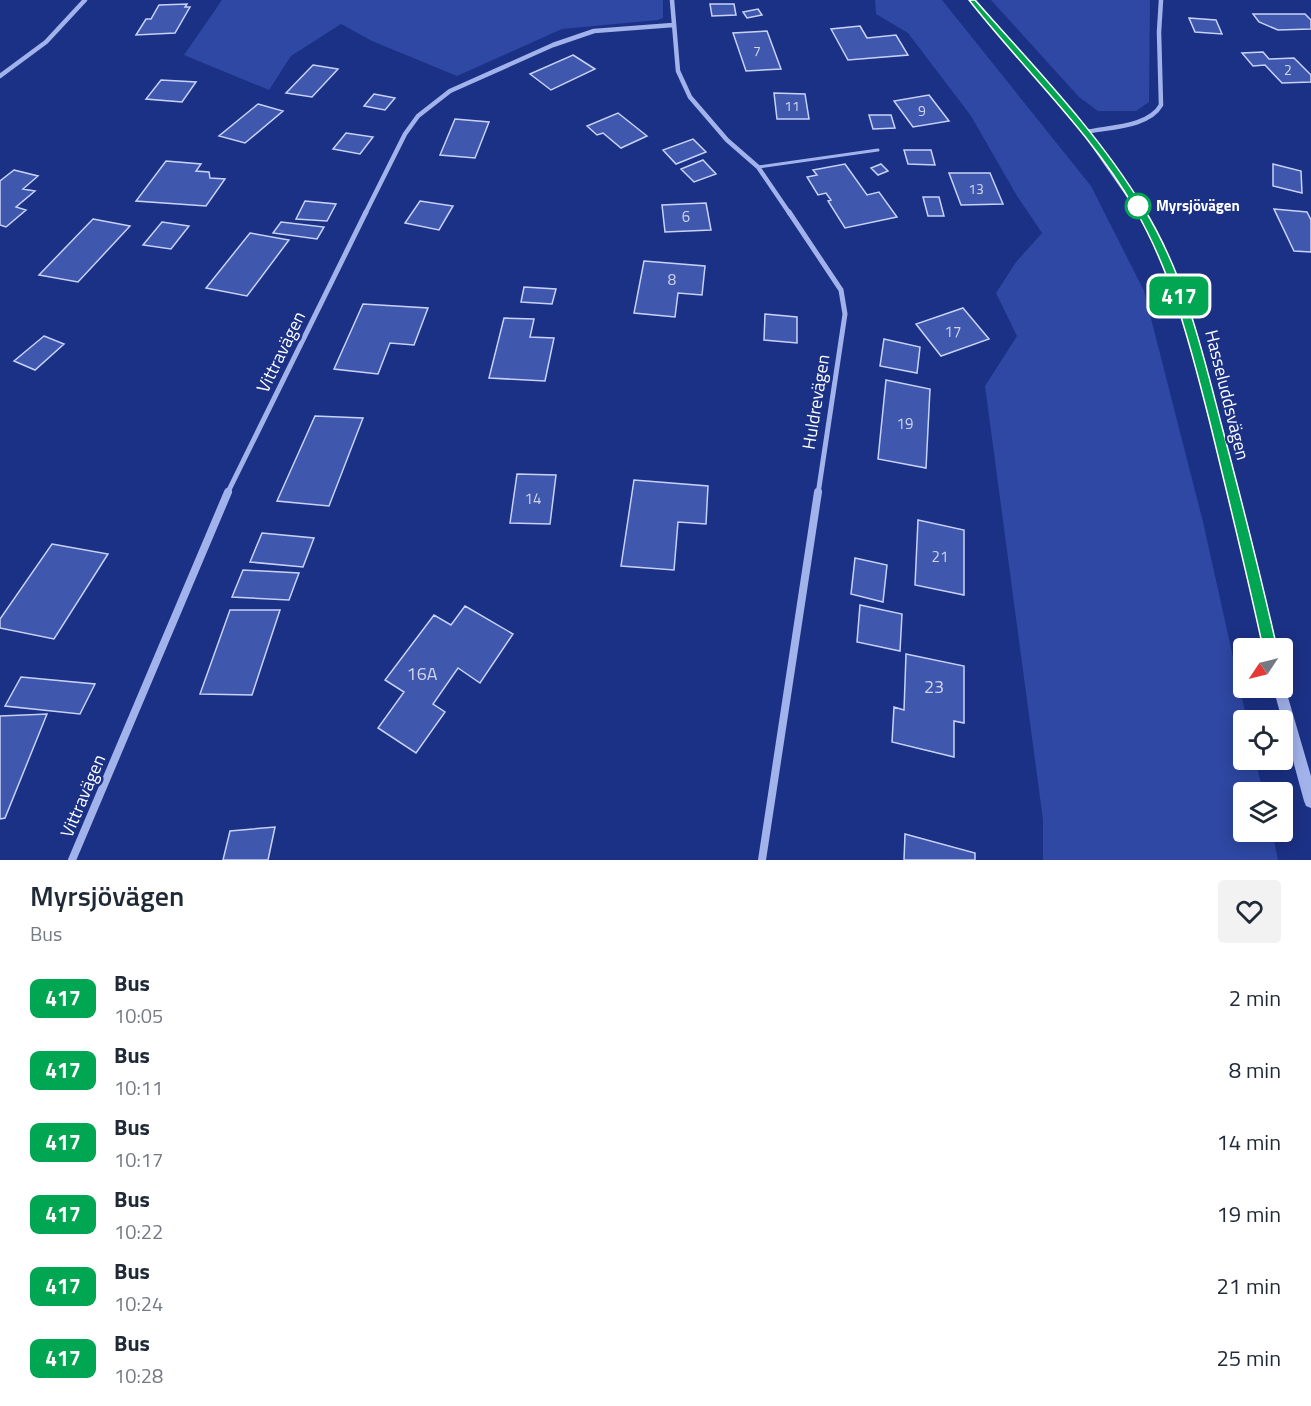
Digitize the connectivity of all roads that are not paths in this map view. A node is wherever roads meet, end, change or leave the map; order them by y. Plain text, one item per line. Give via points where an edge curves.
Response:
1 (85, 0) edge
2 (672, 0) edge
3 (973, 0) edge
4 (1161, 0) edge
5 (674, 25) junction
6 (0, 76) edge
7 (1086, 132) junction
8 (878, 150) dead end
9 (758, 166) junction
10 (1268, 638) edge
11 (1283, 698) edge
12 (1311, 801) edge
13 (72, 860) edge
14 (762, 860) edge

1 - 6 street via 41,49
2 - 5 street, Huldrevägen
3 - 7 street, Hasseluddsvägen
4 - 7 street via 1159,110 1145,119
5 - 9 street, Huldrevägen via 678,71 690,97 728,141
5 - 13 street, Vittravägen via 594,31 553,45 450,91 418,116 405,134 228,492
7 - 10 street, Hasseluddsvägen via 1139,208 1167,263 1190,326
8 - 9 lane
9 - 14 street, Huldrevägen via 841,290 844,314
11 - 12 street

